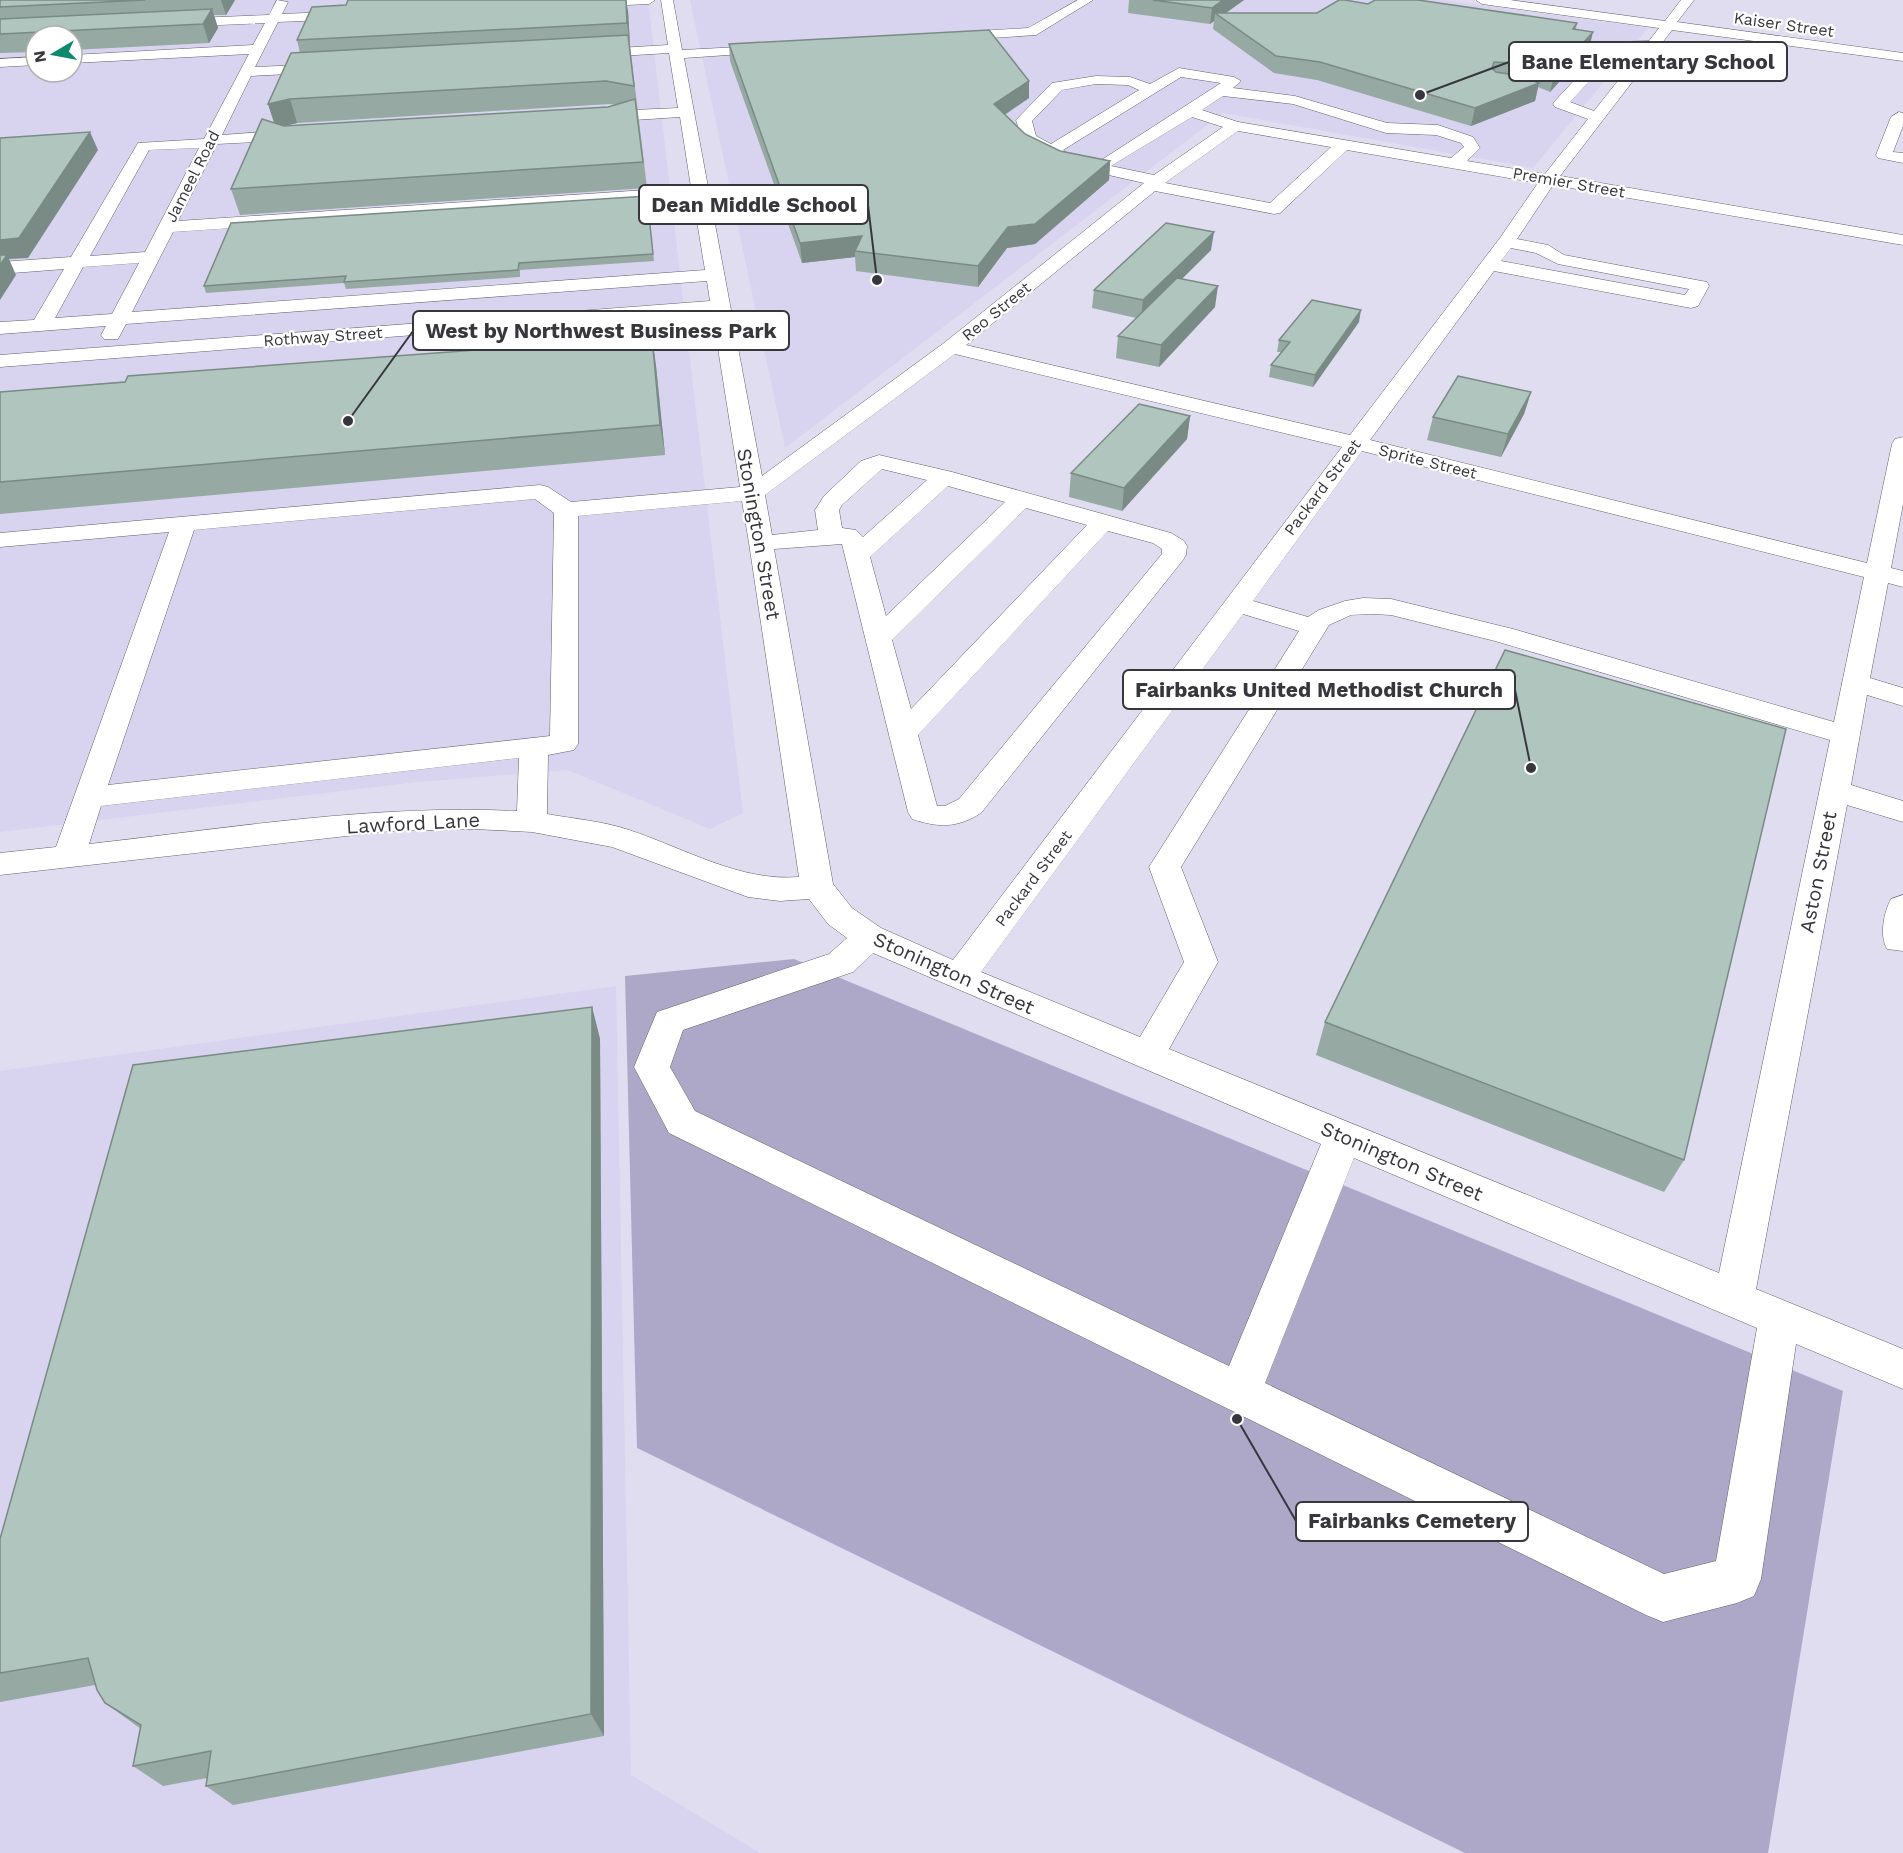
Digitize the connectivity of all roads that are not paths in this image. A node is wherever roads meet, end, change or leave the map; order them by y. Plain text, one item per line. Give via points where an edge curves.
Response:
1 (283, 0) edge
2 (332, 0) edge
3 (649, 0) edge
4 (667, 0) edge
5 (1087, 0) edge
6 (1688, 0) edge
7 (617, 1) edge
8 (570, 4) edge
9 (1483, 9) edge
10 (1549, 9) junction
11 (359, 14) edge
12 (324, 16) junction
13 (273, 18) junction
14 (1536, 21) edge
15 (155, 24) edge
16 (1669, 25) junction
17 (936, 38) edge
18 (1653, 45) junction
19 (1814, 45) junction
20 (783, 47) edge
21 (258, 49) junction
22 (676, 51) junction
23 (568, 55) edge
24 (1903, 57) edge
25 (84, 58) edge
26 (24, 62) edge
27 (0, 63) edge
28 (1804, 63) dead end
29 (341, 67) edge
30 (246, 72) junction
31 (1152, 90) junction
32 (1220, 91) junction
33 (1191, 111) junction
34 (686, 112) junction
35 (626, 116) edge
36 (1598, 117) junction
37 (1903, 118) edge
38 (1235, 126) junction
39 (284, 137) edge
40 (210, 141) junction
41 (1344, 144) junction
42 (1050, 151) junction
43 (1903, 158) edge
44 (1456, 162) junction
45 (1086, 165) junction
46 (1550, 178) junction
47 (1154, 183) junction
48 (700, 191) junction
49 (166, 227) junction
50 (1903, 240) edge
51 (1506, 242) junction
52 (151, 257) junction
53 (77, 262) junction
54 (1489, 264) junction
55 (0, 268) edge
56 (713, 275) junction
57 (432, 296) junction
58 (119, 319) junction
59 (722, 320) junction
60 (41, 325) junction
61 (0, 328) edge
62 (425, 328) junction
63 (582, 347) edge
64 (951, 347) junction
65 (102, 353) junction
66 (0, 361) edge
67 (1355, 443) junction
68 (1903, 444) edge
69 (944, 477) junction
70 (753, 493) junction
71 (1021, 499) junction
72 (566, 510) junction
73 (1103, 522) junction
74 (184, 524) junction
75 (831, 536) junction
76 (0, 540) edge
77 (761, 543) junction
78 (106, 552) dead end
79 (858, 555) junction
80 (0, 562) edge
81 (1890, 576) edge
82 (1235, 604) junction
83 (1315, 627) junction
84 (879, 638) junction
85 (1856, 683) junction
86 (1903, 697) edge
87 (903, 734) junction
88 (1845, 735) junction
89 (534, 748) junction
90 (1834, 790) junction
91 (90, 796) junction
92 (1903, 812) edge
93 (532, 822) junction
94 (69, 855) junction
95 (0, 864) edge
96 (817, 887) junction
97 (1903, 907) edge
98 (869, 938) junction
99 (1899, 940) dead end
100 (959, 977) junction
101 (1148, 1055) junction
102 (1343, 1137) junction
103 (1734, 1299) junction
104 (1779, 1318) junction
105 (1903, 1369) edge
106 (1240, 1393) junction

1 - 13 street, Jameel Road
2 - 12 street
3 - 7 street
4 - 22 street, Stonington Street
5 - 17 street via 1031,32
6 - 16 street, Packard Street
7 - 8 street
9 - 10 street, Kaiser Street
10 - 14 street
10 - 16 street, Kaiser Street
11 - 12 street
12 - 13 street
13 - 15 street
13 - 21 street, Jameel Road
16 - 18 street, Packard Street
16 - 19 street, Kaiser Street
18 - 36 street, Packard Street
18 - 36 street via 1615,45 1555,101
19 - 24 street, Kaiser Street
19 - 28 street
20 - 22 street
21 - 25 street
21 - 30 street, Jameel Road
22 - 23 street
22 - 34 street, Stonington Street
26 - 27 street
29 - 30 street
30 - 40 street, Jameel Road
31 - 32 street via 1179,72 1234,81
31 - 42 street
31 - 42 street via 1130,81 1108,80 1057,86 1024,120 1029,139
32 - 33 street
32 - 44 street via 1295,100 1386,128 1455,134 1472,148
33 - 38 street, Premier Street
33 - 45 street
34 - 35 street
34 - 48 street, Stonington Street
36 - 46 street, Packard Street
37 - 43 street via 1899,117 1884,155
38 - 41 street, Premier Street
38 - 47 street, Reo Street
39 - 40 street
40 - 49 street, Jameel Road
40 - 53 street via 144,147
41 - 44 street, Premier Street
41 - 47 street via 1274,209
42 - 45 street
44 - 46 street, Premier Street
45 - 47 street
46 - 50 street, Premier Street
46 - 51 street, Packard Street
47 - 64 street, Reo Street
48 - 49 street
48 - 56 street, Stonington Street
49 - 52 street, Jameel Road
51 - 54 street, Packard Street
51 - 54 street via 1542,249 1558,259 1700,286 1691,302
52 - 53 street
52 - 58 street, Jameel Road
53 - 55 street
53 - 60 street
54 - 67 street, Packard Street
56 - 57 street
56 - 59 street, Stonington Street
57 - 58 street
57 - 62 street
58 - 60 street
58 - 65 street, Jameel Road
59 - 62 street, Rothway Street
59 - 63 street
59 - 70 street, Stonington Street
60 - 61 street
62 - 65 street, Rothway Street via 269,349
64 - 67 street, Sprite Street
64 - 70 street, Reo Street
65 - 66 street, Rothway Street
67 - 81 street, Sprite Street
67 - 82 street, Packard Street
68 - 81 street, Aston Street
69 - 71 street
69 - 75 street via 891,463 868,466 827,510
69 - 79 street
70 - 72 street
70 - 77 street, Stonington Street
71 - 73 street
71 - 84 street
72 - 74 street via 540,492
72 - 89 street via 564,744
73 - 87 street
73 - 87 street via 1162,538 1175,546 1174,555 970,806 941,819 923,812
74 - 76 street
74 - 91 street
75 - 77 street
75 - 79 street via 847,535 854,541
77 - 96 street, Stonington Street
78 - 80 street
79 - 84 street
81 - 85 street, Aston Street
82 - 83 street
82 - 100 street, Packard Street
83 - 88 street via 1319,620 1346,607 1390,607 1504,635
83 - 101 street via 1166,867 1201,962
84 - 87 street
85 - 86 street
85 - 88 street, Aston Street
88 - 90 street, Aston Street
89 - 91 street
89 - 93 street
90 - 92 street
90 - 103 street, Aston Street
91 - 94 street
93 - 94 street, Lawford Lane via 391,821
93 - 96 street, Lawford Lane via 617,837 748,886 780,890
94 - 95 street, Lawford Lane
96 - 98 street, Stonington Street via 840,916
97 - 99 street
98 - 100 street, Stonington Street
98 - 106 street via 841,963 669,1021 652,1067 682,1122
100 - 101 street, Stonington Street
101 - 102 street, Stonington Street
102 - 103 street, Stonington Street
102 - 106 street
103 - 104 street, Stonington Street
104 - 105 street, Stonington Street
104 - 106 street via 1737,1579 1663,1598

